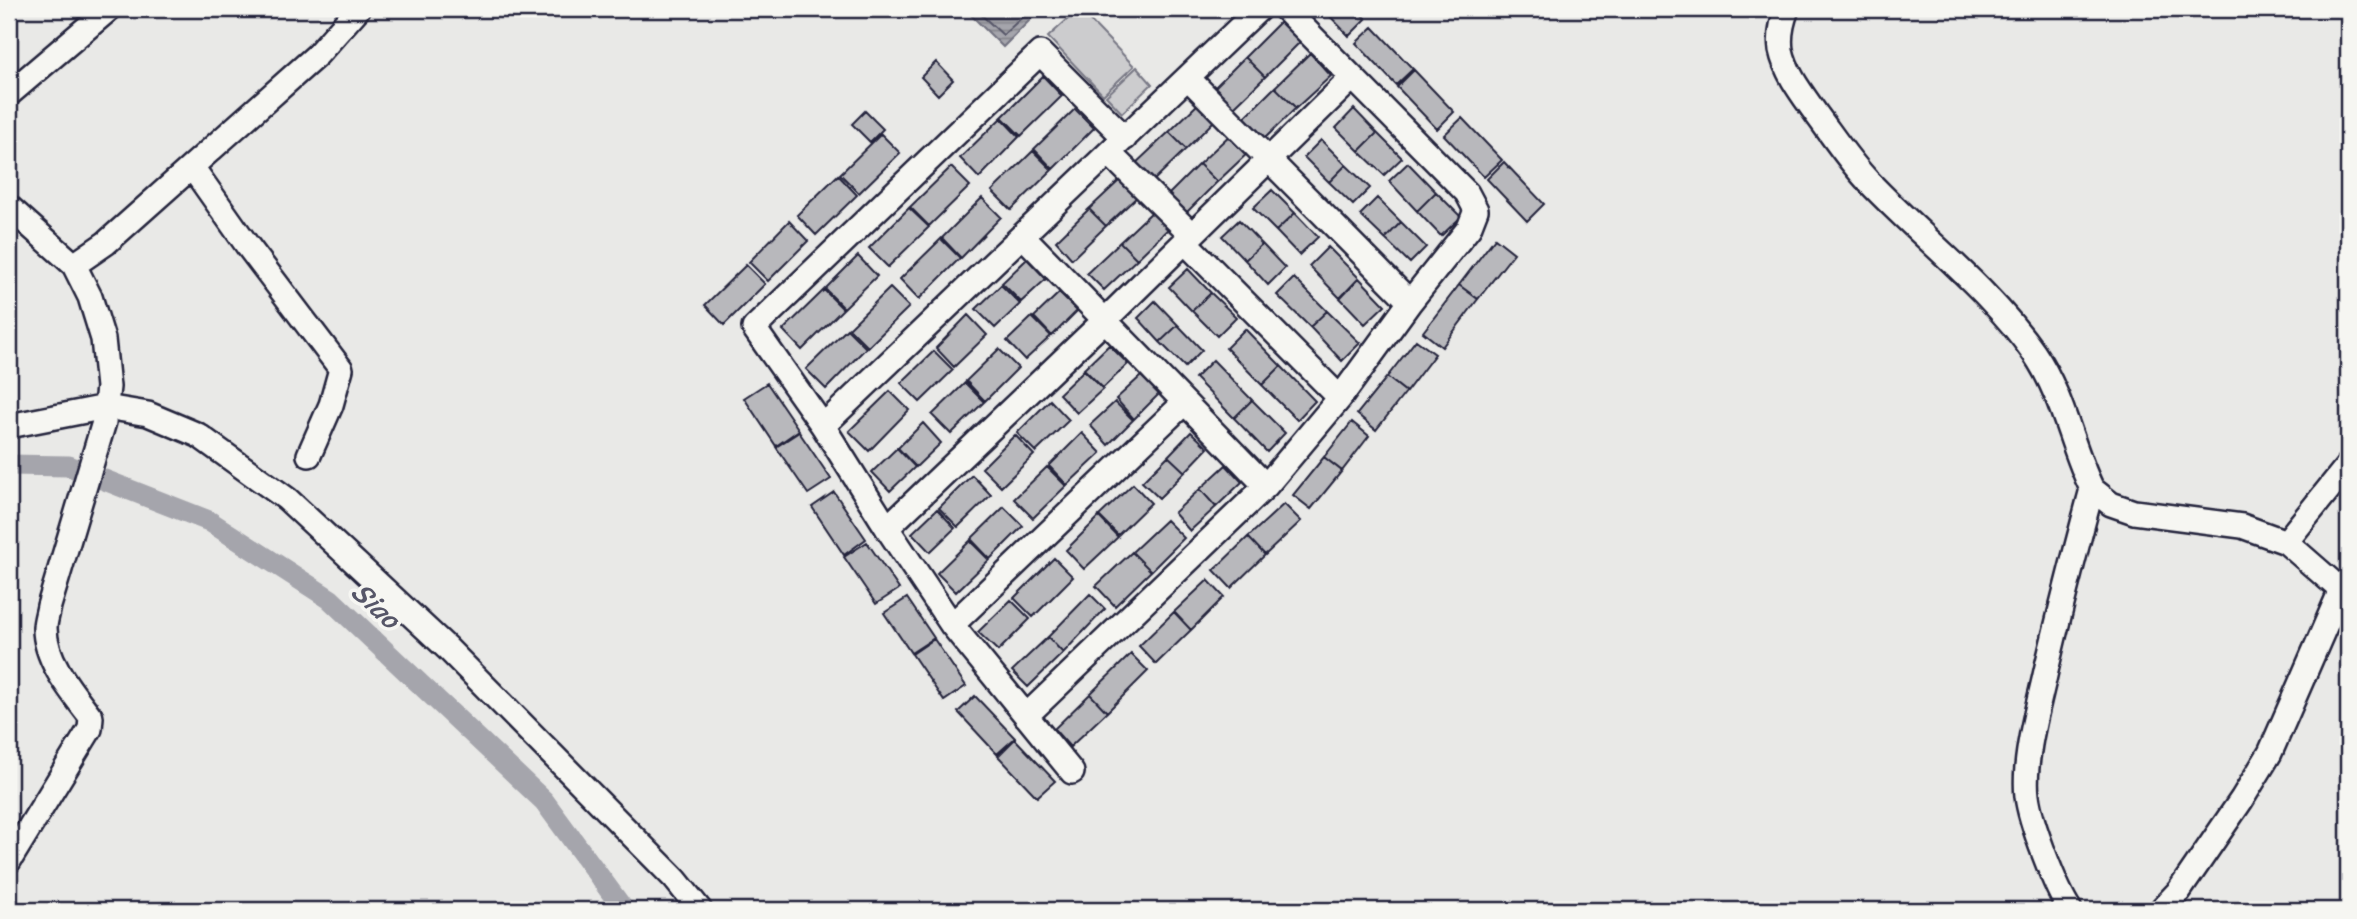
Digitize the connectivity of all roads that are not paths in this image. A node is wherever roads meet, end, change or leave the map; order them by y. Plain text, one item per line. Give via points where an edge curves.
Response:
1 (109, 9) edge
2 (358, 9) edge
3 (1259, 9) edge
4 (1285, 9) edge
5 (1787, 9) edge
6 (1188, 78) junction
7 (1352, 78) junction
8 (9, 94) edge
9 (1117, 146) junction
10 (1267, 160) junction
11 (192, 167) junction
12 (9, 207) edge
13 (1023, 236) junction
14 (1188, 238) junction
15 (74, 265) junction
16 (1410, 302) junction
17 (1105, 320) junction
18 (1340, 398) junction
19 (1184, 403) junction
20 (105, 415) junction
21 (9, 426) edge
22 (823, 426) junction
23 (309, 455) dead end
24 (2348, 465) edge
25 (1266, 486) junction
26 (2092, 489) junction
27 (887, 528) junction
28 (2287, 542) junction
29 (2345, 591) edge
30 (952, 625) junction
31 (1026, 716) junction
32 (1072, 772) dead end
33 (9, 861) edge
34 (700, 910) edge
35 (2070, 910) edge
36 (2161, 910) edge

1 - 8 street
2 - 11 street via 317,55
3 - 6 street
4 - 7 street
5 - 26 street via 1780,34 1793,80 1863,175 1998,310 2034,353 2054,387
6 - 9 street
6 - 10 street
7 - 10 street
7 - 16 street via 1466,193 1476,210 1469,228
9 - 13 street
9 - 14 street
9 - 22 street via 1040,53 754,328
10 - 14 street
10 - 16 street
11 - 15 street via 106,243
11 - 23 street via 341,369
12 - 15 street
13 - 17 street
13 - 22 street
14 - 17 street
14 - 18 street
15 - 20 street via 103,339 108,387
16 - 18 street
17 - 19 street
17 - 27 street
18 - 25 street
19 - 25 street
19 - 30 street
20 - 21 street
20 - 33 street via 45,630 63,679 91,717 90,729
20 - 34 street via 148,414 198,435 287,499 447,648 675,879
22 - 27 street
24 - 28 street
25 - 31 street
26 - 28 street via 2112,504 2134,512 2242,526
26 - 35 street via 2037,708 2026,778 2030,813
27 - 30 street
28 - 29 street
29 - 36 street via 2270,753 2179,891
30 - 31 street
31 - 32 street

